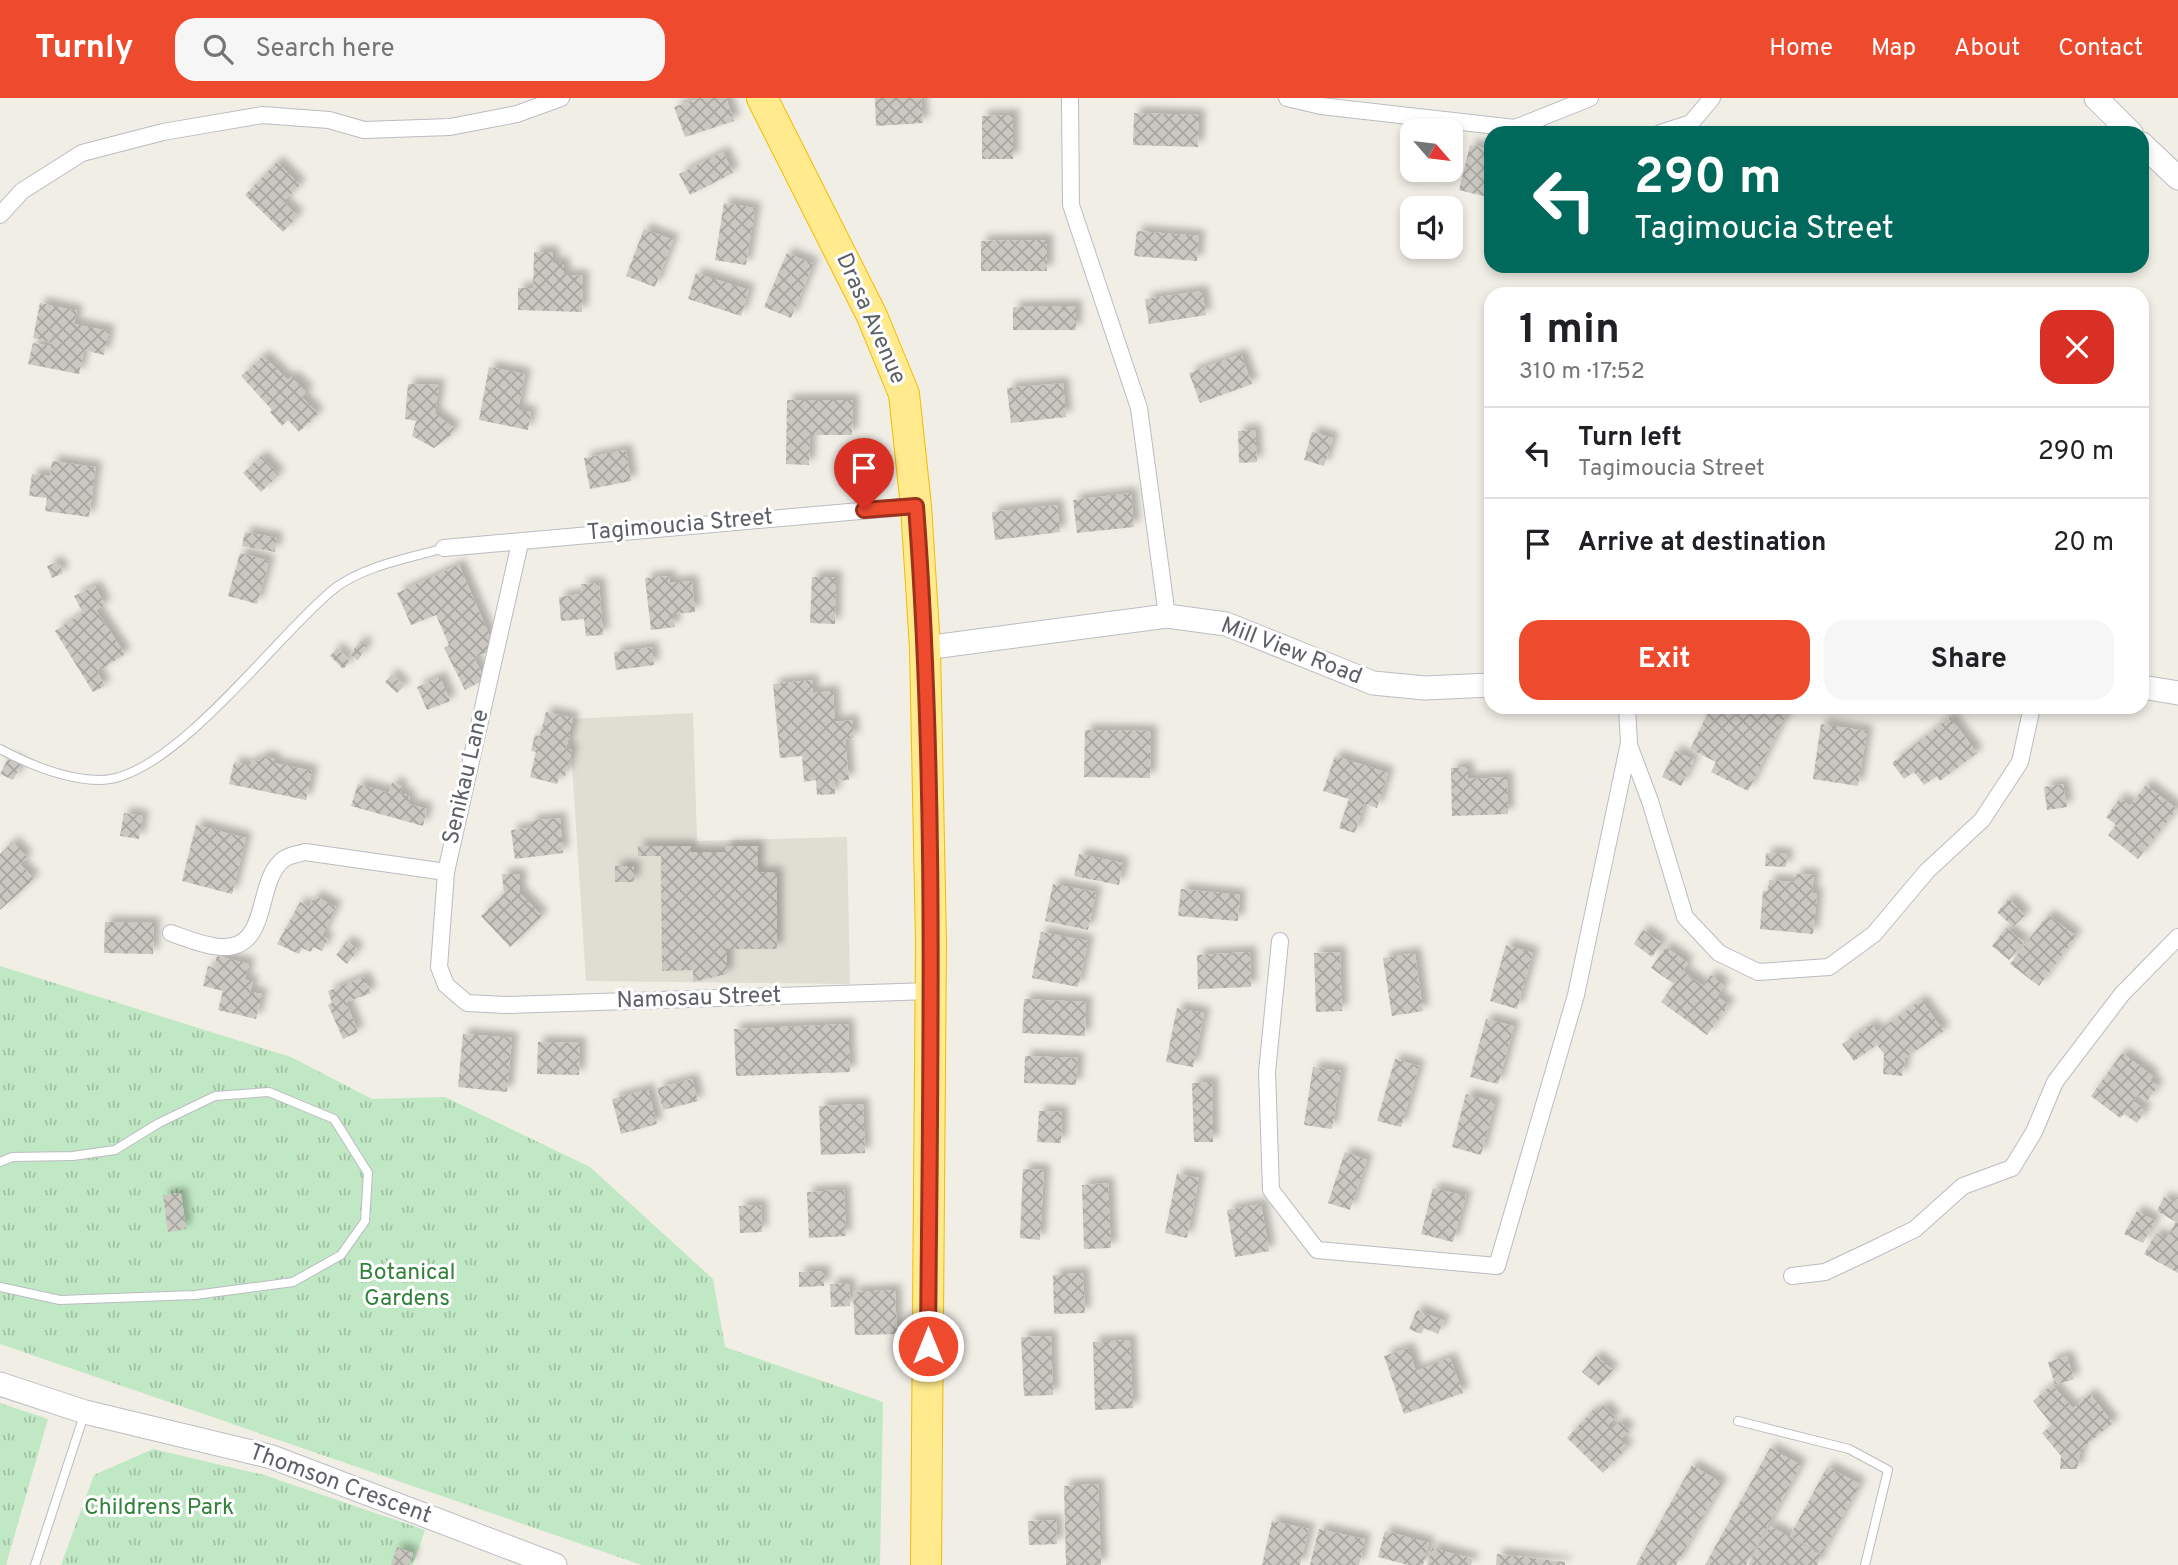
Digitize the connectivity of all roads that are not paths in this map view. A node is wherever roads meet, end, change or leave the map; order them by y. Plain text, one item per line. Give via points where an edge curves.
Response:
1 (561, 98) edge
2 (762, 98) edge
3 (1070, 98) edge
4 (1287, 98) edge
5 (1590, 98) edge
6 (1712, 98) edge
7 (2096, 98) edge
8 (1497, 126) edge
9 (1520, 126) edge
10 (1682, 126) edge
11 (2124, 126) edge
12 (2149, 151) edge
13 (2178, 178) edge
14 (0, 215) edge
15 (916, 506) junction
16 (520, 543) junction
17 (444, 548) joint
18 (1167, 616) junction
19 (925, 648) junction
20 (1484, 685) edge
21 (2149, 688) edge
22 (2178, 693) edge
23 (1627, 714) edge
24 (2030, 714) edge
25 (1629, 743) junction
26 (0, 749) edge
27 (446, 872) junction
28 (172, 933) dead end
29 (2178, 937) edge
30 (1280, 941) dead end
31 (931, 992) junction
32 (467, 1003) joint
33 (0, 1162) edge
34 (1792, 1276) dead end
35 (0, 1287) edge
36 (0, 1384) edge
37 (85, 1412) junction
38 (1738, 1421) dead end
39 (35, 1565) edge
40 (555, 1565) edge
41 (926, 1565) edge
42 (1865, 1565) edge

1 - 14 street via 482,122 438,128 364,130 329,120 262,115 163,132 82,153 22,191
2 - 15 highway, Drasa Avenue via 872,316 904,394
3 - 18 street via 1071,205 1139,408
4 - 8 street
5 - 9 street
6 - 10 street via 1691,123
7 - 11 street
12 - 13 street
15 - 16 street, Tagimoucia Street
15 - 19 highway, Drasa Avenue
16 - 17 street, Tagimoucia Street
16 - 27 street, Senikau Lane
17 - 26 lane via 338,586 300,618 254,672 149,764 102,780 28,764
18 - 19 street, Mill View Road
18 - 20 street, Mill View Road via 1226,624 1373,684
19 - 31 highway, Drasa Avenue
21 - 22 street
23 - 25 street
24 - 25 street via 2020,762 1982,820 1927,871 1874,934 1829,967 1758,972 1719,953 1685,917
25 - 30 street via 1576,995 1497,1266 1317,1250 1271,1190 1267,1072
27 - 28 street via 305,852 284,859 271,878 252,933 238,945 215,947
27 - 32 street, Senikau Lane via 439,967 446,985
29 - 34 street via 2122,994 2055,1082 2034,1132 2012,1168 1963,1186 1914,1229 1882,1245 1825,1272
31 - 32 street, Namosau Street
31 - 41 highway, Drasa Avenue
33 - 35 lane via 12,1157 115,1150 215,1096 269,1092 334,1119 368,1173 365,1221 341,1255 293,1282 195,1295 60,1300
36 - 37 street, Thomson Crescent
37 - 39 lane
37 - 40 street, Thomson Crescent via 272,1457
38 - 42 lane via 1849,1449 1888,1470

